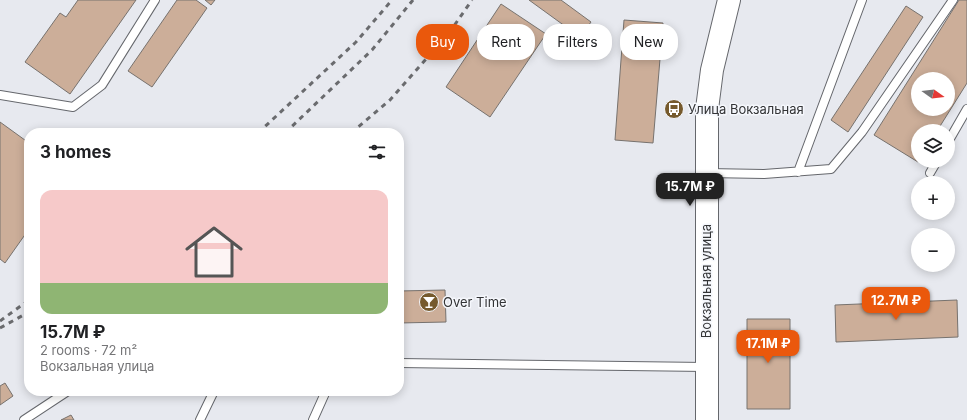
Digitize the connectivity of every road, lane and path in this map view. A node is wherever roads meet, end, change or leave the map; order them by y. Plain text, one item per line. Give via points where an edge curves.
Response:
1 (155, 0) edge
2 (729, 0) edge
3 (862, 0) edge
4 (954, 0) edge
5 (0, 95) edge
6 (967, 108) edge
7 (955, 129) edge
8 (933, 168) edge
9 (798, 172) junction
10 (707, 173) junction
11 (930, 173) dead end
12 (404, 362) edge
13 (706, 366) junction
14 (60, 396) edge
15 (212, 396) edge
16 (324, 396) edge
17 (24, 420) edge
18 (200, 420) edge
19 (313, 420) edge
20 (707, 420) edge

1 - 5 lane via 102,85 72,107
2 - 10 main road, Вокзальная улица via 712,70 707,108
3 - 9 lane
4 - 9 lane via 862,132 831,170
6 - 7 lane
8 - 11 lane
9 - 10 lane
10 - 13 main road, Вокзальная улица
12 - 13 lane
13 - 20 main road, Вокзальная улица
14 - 17 lane
15 - 18 lane
16 - 19 lane

